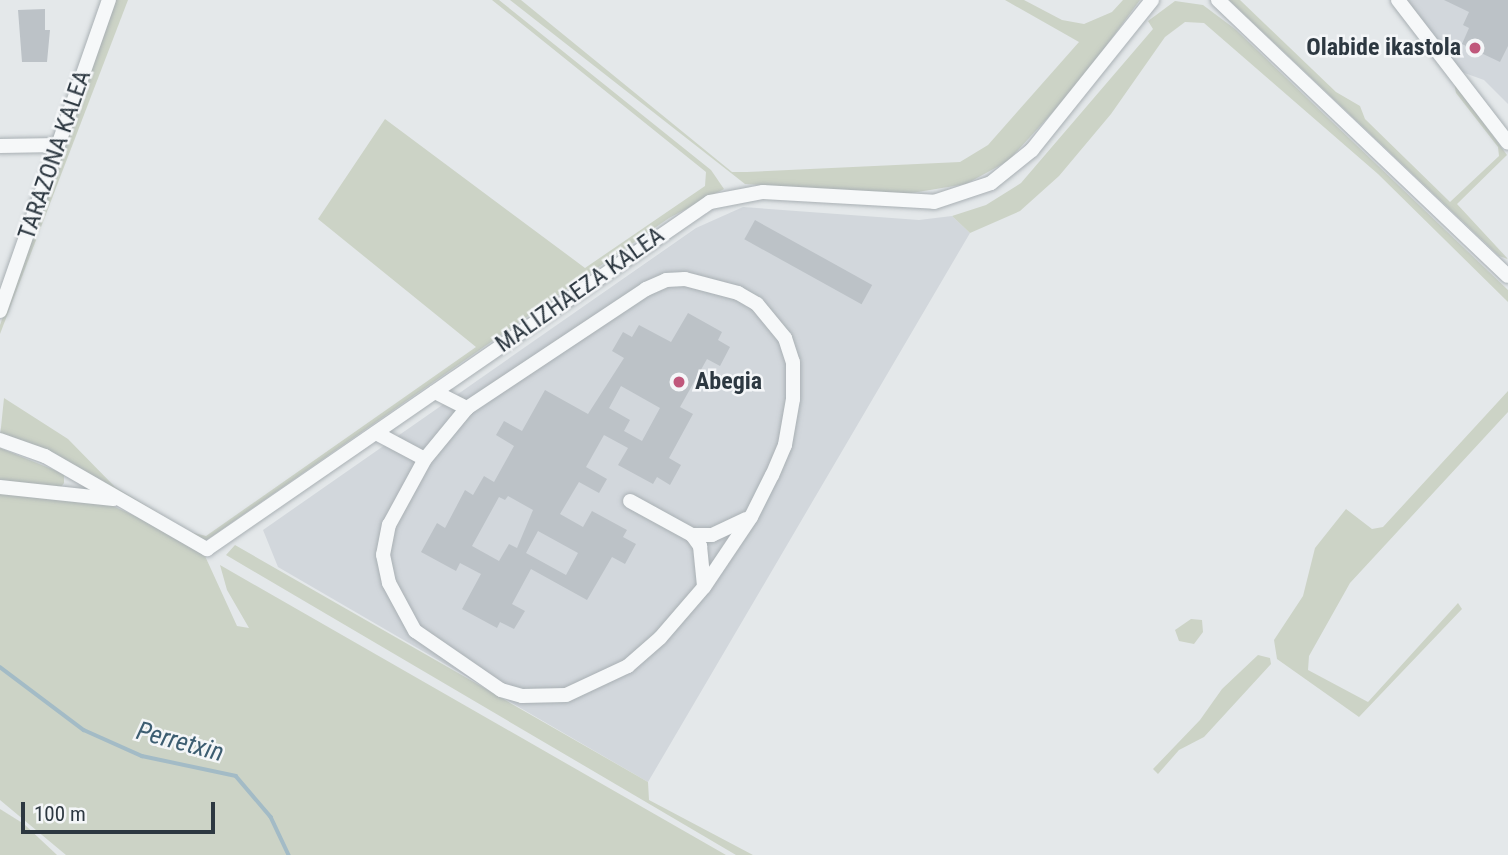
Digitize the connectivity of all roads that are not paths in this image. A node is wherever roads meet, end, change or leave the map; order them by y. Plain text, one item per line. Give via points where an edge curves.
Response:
1 (109, 0) edge
2 (1152, 0) edge
3 (1218, 0) edge
4 (1398, 0) edge
5 (1508, 143) edge
6 (58, 145) junction
7 (0, 146) edge
8 (1508, 275) edge
9 (1, 304) edge
10 (435, 392) junction
11 (467, 408) junction
12 (376, 433) junction
13 (0, 440) edge
14 (425, 460) junction
15 (66, 469) junction
16 (0, 487) edge
17 (61, 495) junction
18 (120, 499) junction
19 (630, 501) dead end
20 (751, 517) junction
21 (692, 535) junction
22 (704, 587) junction

1 - 6 street, TARAZONA KALEA
2 - 10 street, MALIZHAEZA KALEA via 1032,150 992,183 934,202 763,191 710,202
3 - 8 street
4 - 5 street
6 - 7 street
6 - 9 street, TARAZONA KALEA
10 - 11 street
10 - 12 street, MALIZHAEZA KALEA
11 - 14 street
11 - 20 street via 656,284 685,279 738,293 772,318 793,362 793,399 785,444
12 - 14 street
12 - 18 street, MALIZHAEZA KALEA via 207,549
13 - 15 street, MALIZHAEZA KALEA via 24,446
14 - 22 street via 384,537 389,583 415,631 501,690 543,698 607,680 660,638
15 - 17 street via 68,483
15 - 18 street, MALIZHAEZA KALEA
16 - 17 street
17 - 18 street
19 - 21 street
20 - 21 street via 712,536
20 - 22 street
21 - 22 street via 705,563

